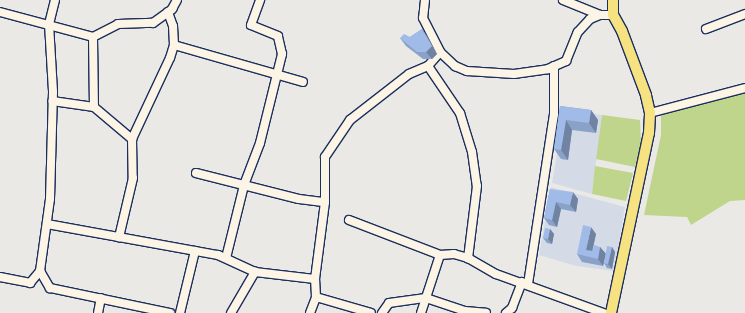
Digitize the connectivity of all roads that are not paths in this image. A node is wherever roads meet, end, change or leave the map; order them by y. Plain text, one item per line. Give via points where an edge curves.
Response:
1 (55, 0) edge
2 (177, 0) edge
3 (260, 0) edge
4 (425, 0) edge
5 (563, 0) edge
6 (613, 0) edge
7 (0, 12) edge
8 (168, 12) junction
9 (745, 14) edge
10 (600, 15) junction
11 (612, 15) junction
12 (49, 24) junction
13 (706, 29) dead end
14 (93, 37) junction
15 (174, 45) junction
16 (440, 52) junction
17 (428, 66) junction
18 (554, 66) junction
19 (278, 76) junction
20 (303, 82) dead end
21 (745, 88) edge
22 (52, 101) junction
23 (94, 107) junction
24 (650, 113) junction
25 (132, 139) junction
26 (196, 173) dead end
27 (244, 185) junction
28 (325, 202) junction
29 (349, 220) dead end
30 (47, 224) junction
31 (119, 237) junction
32 (195, 251) junction
33 (440, 255) junction
34 (226, 258) junction
35 (468, 258) junction
36 (40, 271) junction
37 (254, 272) junction
38 (0, 277) edge
39 (315, 279) junction
40 (525, 283) junction
41 (316, 296) junction
42 (101, 298) junction
43 (426, 298) junction
44 (464, 312) edge
45 (98, 313) edge
46 (167, 313) edge
47 (180, 313) edge
48 (231, 313) edge
49 (310, 313) edge
50 (371, 313) edge
51 (382, 313) edge
52 (421, 313) edge
53 (486, 313) edge
54 (506, 313) edge
55 (604, 313) edge
56 (611, 313) edge

1 - 12 street
2 - 8 street
3 - 19 street via 251,25 278,36 282,54
4 - 16 street via 423,18
5 - 10 street
6 - 11 main road
7 - 12 street
8 - 14 street via 153,23 118,24
8 - 15 street via 173,26
9 - 13 street
10 - 11 street
10 - 18 street via 585,24 566,60
11 - 24 main road via 628,45
12 - 14 street
12 - 22 street
14 - 23 street
15 - 19 street
15 - 25 street
16 - 17 street
16 - 18 street via 455,66 467,71 514,74
17 - 28 street via 410,74 350,120 326,157
17 - 35 street via 460,113 472,152 477,186
18 - 40 street via 554,114
19 - 20 street
19 - 27 street via 260,142
21 - 24 street
22 - 23 street
22 - 30 street
23 - 25 street
24 - 56 main road via 649,133
25 - 31 street via 133,178
26 - 27 street
27 - 28 street via 299,200
27 - 34 street
28 - 39 street
29 - 33 street
30 - 31 street
30 - 36 street
31 - 32 street
32 - 34 street
32 - 47 street
33 - 35 street via 454,254
33 - 43 street
34 - 37 street
35 - 40 street via 496,274
36 - 38 street via 30,283
36 - 42 street via 50,288
37 - 39 street
37 - 48 street
39 - 41 street
40 - 54 street via 512,308
40 - 55 street
41 - 49 street
41 - 50 street
42 - 45 street
42 - 46 street
43 - 44 street
43 - 51 street via 389,303
43 - 52 street
44 - 53 street

